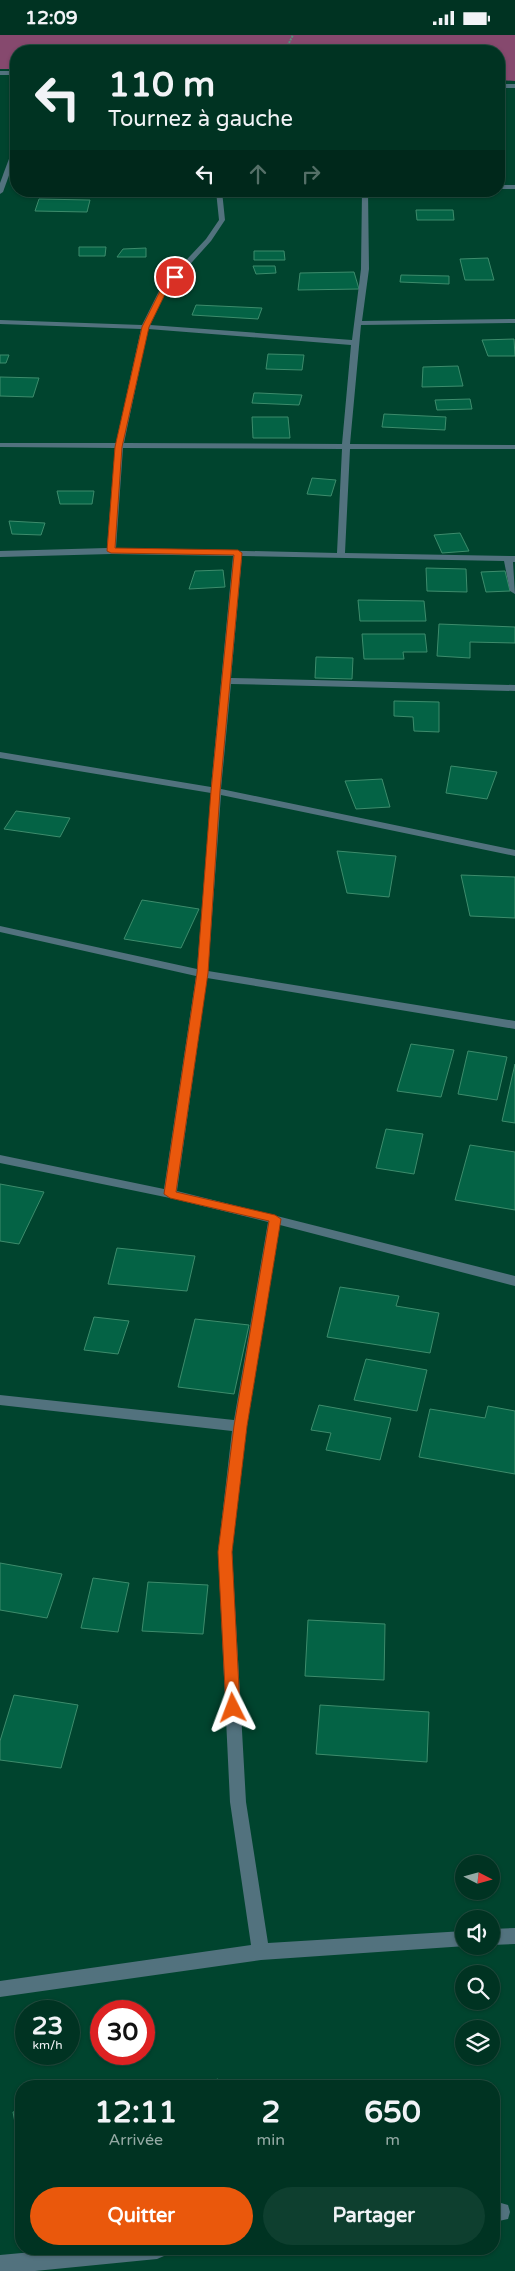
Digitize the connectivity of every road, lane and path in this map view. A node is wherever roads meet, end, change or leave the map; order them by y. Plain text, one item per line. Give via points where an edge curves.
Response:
1 (10, 159) edge
2 (3, 174) edge
3 (0, 192) edge
4 (220, 197) edge
5 (365, 197) edge
6 (515, 321) edge
7 (0, 322) edge
8 (358, 323) junction
9 (145, 327) junction
10 (355, 343) junction
11 (0, 445) edge
12 (119, 447) junction
13 (346, 447) junction
14 (515, 447) edge
15 (111, 551) junction
16 (238, 553) junction
17 (0, 554) edge
18 (341, 554) junction
19 (512, 559) edge
20 (515, 591) edge
21 (226, 681) junction
22 (515, 688) edge
23 (0, 755) edge
24 (216, 791) junction
25 (515, 853) edge
26 (0, 929) edge
27 (202, 973) junction
28 (515, 1025) edge
29 (0, 1159) edge
30 (170, 1194) junction
31 (275, 1219) junction
32 (515, 1281) edge
33 (0, 1401) edge
34 (240, 1426) junction
35 (515, 1935) edge
36 (500, 1936) edge
37 (455, 1940) edge
38 (261, 1953) junction
39 (0, 1989) edge
40 (112, 2255) edge
41 (0, 2265) edge
42 (22, 2267) edge

1 - 2 street
2 - 3 street
4 - 9 street via 222,221 164,289
5 - 8 street via 365,269
6 - 8 street
7 - 9 street
8 - 10 street
9 - 10 street
9 - 12 street
10 - 13 street
11 - 12 street
12 - 13 street
12 - 15 street
13 - 14 street
13 - 18 street
15 - 16 street
15 - 17 street
16 - 18 street
16 - 21 street
18 - 19 street
19 - 20 street
21 - 22 street
21 - 24 street
23 - 24 street
24 - 25 street
24 - 27 street
26 - 27 street
27 - 28 street
27 - 30 street
29 - 30 street
30 - 31 street
31 - 32 street
31 - 34 street
33 - 34 street
34 - 38 street via 225,1552 238,1802
35 - 36 street
37 - 38 street
38 - 39 street
40 - 42 street
41 - 42 street

